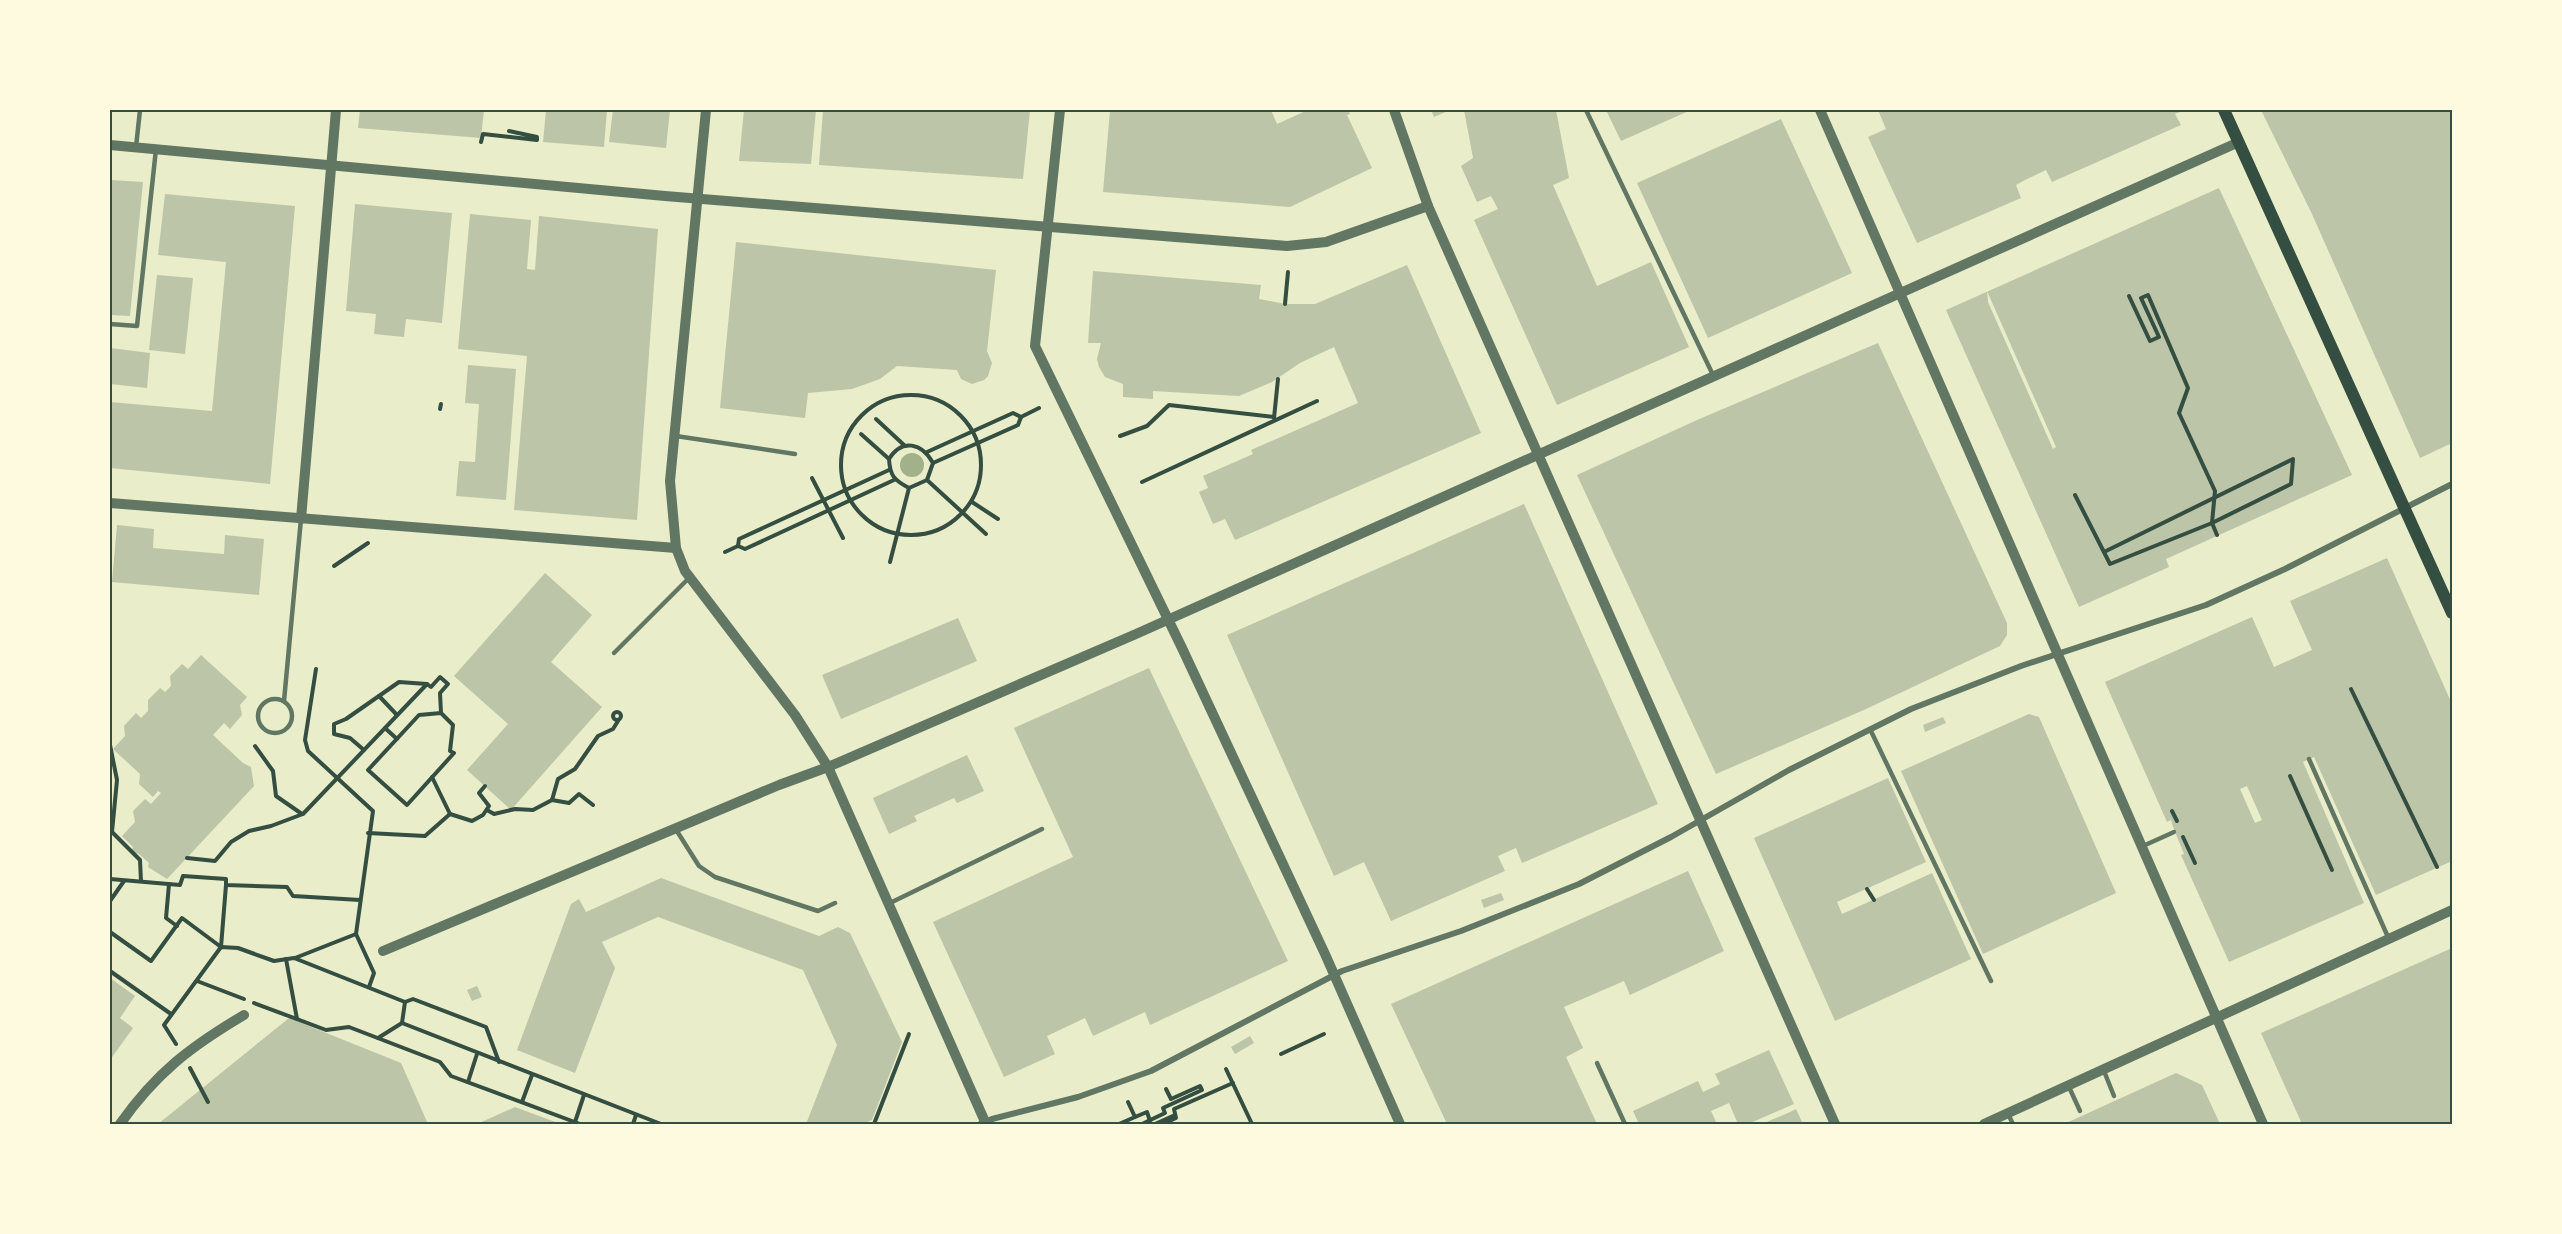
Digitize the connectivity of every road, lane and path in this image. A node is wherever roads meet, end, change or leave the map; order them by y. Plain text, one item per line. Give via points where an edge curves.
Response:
1 (140, 110) edge
2 (336, 110) edge
3 (706, 110) edge
4 (1060, 110) edge
5 (1394, 110) edge
6 (1586, 110) edge
7 (1820, 110) edge
8 (2224, 110) edge
9 (509, 131) dead end
10 (481, 142) dead end
11 (2239, 142) junction
12 (110, 145) edge
13 (136, 147) junction
14 (156, 149) junction
15 (332, 165) junction
16 (698, 199) junction
17 (1428, 206) junction
18 (1049, 228) junction
19 (1288, 272) dead end
20 (1900, 296) junction
21 (2129, 296) dead end
22 (1285, 304) dead end
23 (110, 324) edge
24 (1714, 378) junction
25 (1278, 379) dead end
26 (1317, 401) dead end
27 (1039, 408) dead end
28 (1021, 417) junction
29 (876, 419) dead end
30 (1274, 419) junction
31 (972, 432) junction
32 (861, 434) dead end
33 (674, 435) junction
34 (1120, 436) dead end
35 (978, 443) junction
36 (904, 445) junction
37 (927, 452) junction
38 (795, 454) dead end
39 (1538, 456) junction
40 (889, 459) junction
41 (933, 463) junction
42 (890, 470) junction
43 (812, 478) dead end
44 (894, 480) junction
45 (927, 480) junction
46 (1142, 482) dead end
47 (2452, 484) edge
48 (909, 488) junction
49 (847, 490) junction
50 (2075, 495) dead end
51 (822, 500) junction
52 (850, 501) junction
53 (972, 502) junction
54 (110, 503) edge
55 (2405, 507) junction
56 (828, 511) junction
57 (963, 513) junction
58 (301, 519) junction
59 (998, 519) dead end
60 (2212, 523) junction
61 (898, 534) junction
62 (986, 534) dead end
63 (2217, 535) dead end
64 (843, 538) dead end
65 (368, 543) dead end
66 (738, 546) junction
67 (676, 548) junction
68 (725, 552) dead end
69 (2104, 552) junction
70 (890, 562) dead end
71 (334, 566) dead end
72 (690, 577) junction
73 (2452, 613) edge
74 (1168, 620) junction
75 (614, 653) dead end
76 (2057, 655) junction
77 (316, 669) dead end
78 (427, 684) junction
79 (2350, 689) dead end
80 (380, 696) junction
81 (284, 701) junction
82 (441, 713) junction
83 (397, 716) junction
84 (618, 721) dead end
85 (385, 728) junction
86 (1870, 729) junction
87 (397, 739) junction
88 (110, 745) edge
89 (255, 746) dead end
90 (364, 750) junction
91 (2309, 759) dead end
92 (828, 767) junction
93 (2290, 776) dead end
94 (432, 777) junction
95 (337, 779) junction
96 (485, 786) dead end
97 (552, 800) junction
98 (593, 805) dead end
99 (487, 810) junction
100 (2172, 811) dead end
101 (303, 814) junction
102 (450, 814) junction
103 (1700, 820) junction
104 (2179, 826) dead end
105 (675, 828) junction
106 (1042, 829) dead end
107 (2174, 832) dead end
108 (368, 833) junction
109 (2182, 835) dead end
110 (2143, 846) junction
111 (187, 858) dead end
112 (2195, 863) dead end
113 (2437, 867) dead end
114 (2332, 870) dead end
115 (110, 879) edge
116 (124, 880) junction
117 (141, 881) junction
118 (169, 884) junction
119 (226, 885) junction
120 (1867, 889) dead end
121 (360, 900) junction
122 (1874, 900) dead end
123 (110, 901) edge
124 (835, 903) dead end
125 (888, 904) junction
126 (2452, 910) edge
127 (177, 926) junction
128 (110, 932) edge
129 (356, 934) junction
130 (2389, 940) junction
131 (221, 947) junction
132 (383, 951) dead end
133 (294, 958) junction
134 (286, 959) junction
135 (110, 971) edge
136 (1334, 975) junction
137 (197, 981) junction
138 (1991, 981) dead end
139 (369, 987) junction
140 (405, 1002) junction
141 (244, 1015) dead end
142 (297, 1019) junction
143 (2219, 1019) junction
144 (402, 1023) junction
145 (909, 1034) dead end
146 (1324, 1034) dead end
147 (378, 1038) junction
148 (477, 1053) junction
149 (1281, 1054) dead end
150 (499, 1062) junction
151 (1597, 1063) dead end
152 (1226, 1069) dead end
153 (2104, 1071) junction
154 (532, 1075) junction
155 (468, 1082) junction
156 (1233, 1083) junction
157 (2068, 1086) junction
158 (1167, 1089) dead end
159 (202, 1092) dead end
160 (584, 1095) junction
161 (2114, 1096) dead end
162 (208, 1102) dead end
163 (522, 1102) junction
164 (1128, 1102) dead end
165 (1174, 1109) junction
166 (2080, 1112) dead end
167 (1165, 1113) junction
168 (2008, 1114) junction
169 (636, 1115) junction
170 (1174, 1115) junction
171 (1135, 1117) junction
172 (1150, 1121) junction
173 (575, 1122) junction
174 (984, 1124) edge
175 (120, 1125) edge
176 (580, 1125) edge
177 (633, 1125) edge
178 (661, 1125) edge
179 (874, 1125) edge
180 (1119, 1125) edge
181 (1142, 1125) edge
182 (1155, 1125) edge
183 (1163, 1125) edge
184 (1251, 1125) edge
185 (1400, 1125) edge
186 (1625, 1125) edge
187 (1835, 1125) edge
188 (1984, 1125) edge
189 (2013, 1125) edge
190 (2263, 1125) edge

1 - 13 lane
2 - 15 street
3 - 16 street
4 - 18 street
5 - 17 street
6 - 24 lane
7 - 20 street
8 - 11 main road
9 - 10 path via 537,140 483,134
11 - 20 street
11 - 55 main road
12 - 13 street
13 - 14 street
14 - 15 street
14 - 23 lane via 137,326
15 - 16 street
15 - 58 street
16 - 18 street
16 - 33 street
17 - 18 street via 1308,246
17 - 39 street
18 - 74 street via 1035,346
19 - 22 path
20 - 24 street
20 - 76 street
21 - 60 path via 2150,341 2159,337 2141,298 2148,295 2188,388 2179,413 2216,491
24 - 39 street
25 - 30 path
26 - 30 path
27 - 28 path
28 - 31 path via 1013,413
28 - 35 path via 1018,425
29 - 36 path
30 - 34 path via 1169,405 1147,426
30 - 46 path
31 - 35 path
31 - 37 path
31 - 49 path via 964,419 944,403 914,395 882,401 858,419 844,444 841,467
32 - 40 path
33 - 38 lane
33 - 67 street via 670,481
35 - 41 path
35 - 53 path via 981,478
36 - 37 path via 916,445
36 - 40 path
37 - 41 path
39 - 74 street
39 - 103 street
40 - 42 path
41 - 45 path
42 - 44 path
42 - 49 path
43 - 51 path
44 - 48 path
44 - 52 path
45 - 48 path
45 - 57 path
47 - 55 street
48 - 61 path
49 - 51 path
49 - 52 path
50 - 69 path
51 - 56 path
51 - 66 path via 739,539
52 - 56 path
52 - 61 path via 867,520
53 - 57 path
53 - 59 path
54 - 58 street
55 - 73 main road
55 - 76 street via 2206,605
56 - 64 path
56 - 66 path via 745,549
57 - 61 path via 929,534
57 - 62 path
58 - 67 street
58 - 81 lane
60 - 63 path
60 - 69 path via 2110,564
60 - 69 path via 2291,484 2293,459
61 - 70 path
65 - 71 path
66 - 68 path
67 - 72 street
72 - 75 lane
72 - 92 street via 795,716
74 - 92 street
74 - 136 street
76 - 86 street via 1942,696
76 - 110 street
77 - 95 path via 305,740 308,751
78 - 80 path via 399,682
78 - 82 path via 430,687 440,676 448,684 440,693
78 - 83 path
79 - 113 path
80 - 83 path
80 - 90 path via 334,724 334,734 350,738
81 - 81 lane via 293,715 289,726 279,732 267,731 260,723 261,707 268,700
82 - 87 path via 419,715
82 - 94 path via 453,725 450,751 454,753
83 - 85 path
84 - 97 path via 613,729 598,736 575,769 558,779
85 - 87 path
85 - 90 path
86 - 103 street
86 - 138 lane
87 - 94 path via 368,770 407,805
88 - 117 path via 117,780 112,832 140,860
89 - 101 path via 273,771 276,796
90 - 95 path
91 - 130 lane
92 - 105 street
92 - 125 street
93 - 114 path
94 - 102 path
95 - 101 path
95 - 108 path via 373,811
96 - 99 path via 479,793 489,806
97 - 98 path via 569,803 579,794
97 - 99 path via 532,810 494,814
99 - 102 path via 472,821
100 - 104 path
101 - 111 path via 249,831 231,842 215,861
102 - 108 path via 425,836
103 - 136 street via 1549,897 1461,931 1366,960
103 - 187 street
105 - 124 lane via 699,866 715,877 818,911
105 - 132 street
106 - 125 lane
107 - 110 lane
108 - 121 path
109 - 112 path
110 - 143 street
115 - 116 path
116 - 117 path
116 - 123 path
117 - 118 path
118 - 119 path via 180,885 183,876 226,879
118 - 127 path via 166,918
119 - 121 path via 287,887 292,896
119 - 131 path
120 - 122 path
121 - 129 path
125 - 174 street
126 - 130 street
127 - 128 path via 151,961
127 - 131 path via 182,918
129 - 133 path
129 - 139 path via 374,973
130 - 143 street
131 - 134 path via 238,948 274,961
131 - 137 path
133 - 134 path
133 - 139 path
134 - 142 path
135 - 137 path via 171,1014
136 - 174 street via 1151,1071
136 - 185 street
137 - 142 path
139 - 140 path
140 - 144 path
140 - 150 path via 413,999 486,1028
141 - 175 street via 175,1060
142 - 147 path via 326,1030 349,1027
143 - 153 street
143 - 190 street
144 - 147 path
144 - 148 path
145 - 179 path
146 - 149 path
147 - 155 path via 440,1062 451,1076
148 - 150 path
148 - 155 path
150 - 154 path
151 - 186 lane
152 - 156 path
153 - 157 street
153 - 161 lane
154 - 160 path
154 - 163 path
155 - 163 path
156 - 165 path
156 - 184 path
157 - 166 lane
157 - 168 street
158 - 167 path via 1171,1099 1200,1086 1202,1090 1163,1108
159 - 162 path
160 - 169 path
160 - 173 path
163 - 173 path
164 - 171 path
165 - 167 path
165 - 170 path
167 - 172 path
168 - 188 street
168 - 189 lane
169 - 177 path
169 - 178 path
170 - 182 path
170 - 183 path via 1176,1118
171 - 172 path via 1147,1112
171 - 180 path
172 - 181 path
173 - 176 path

